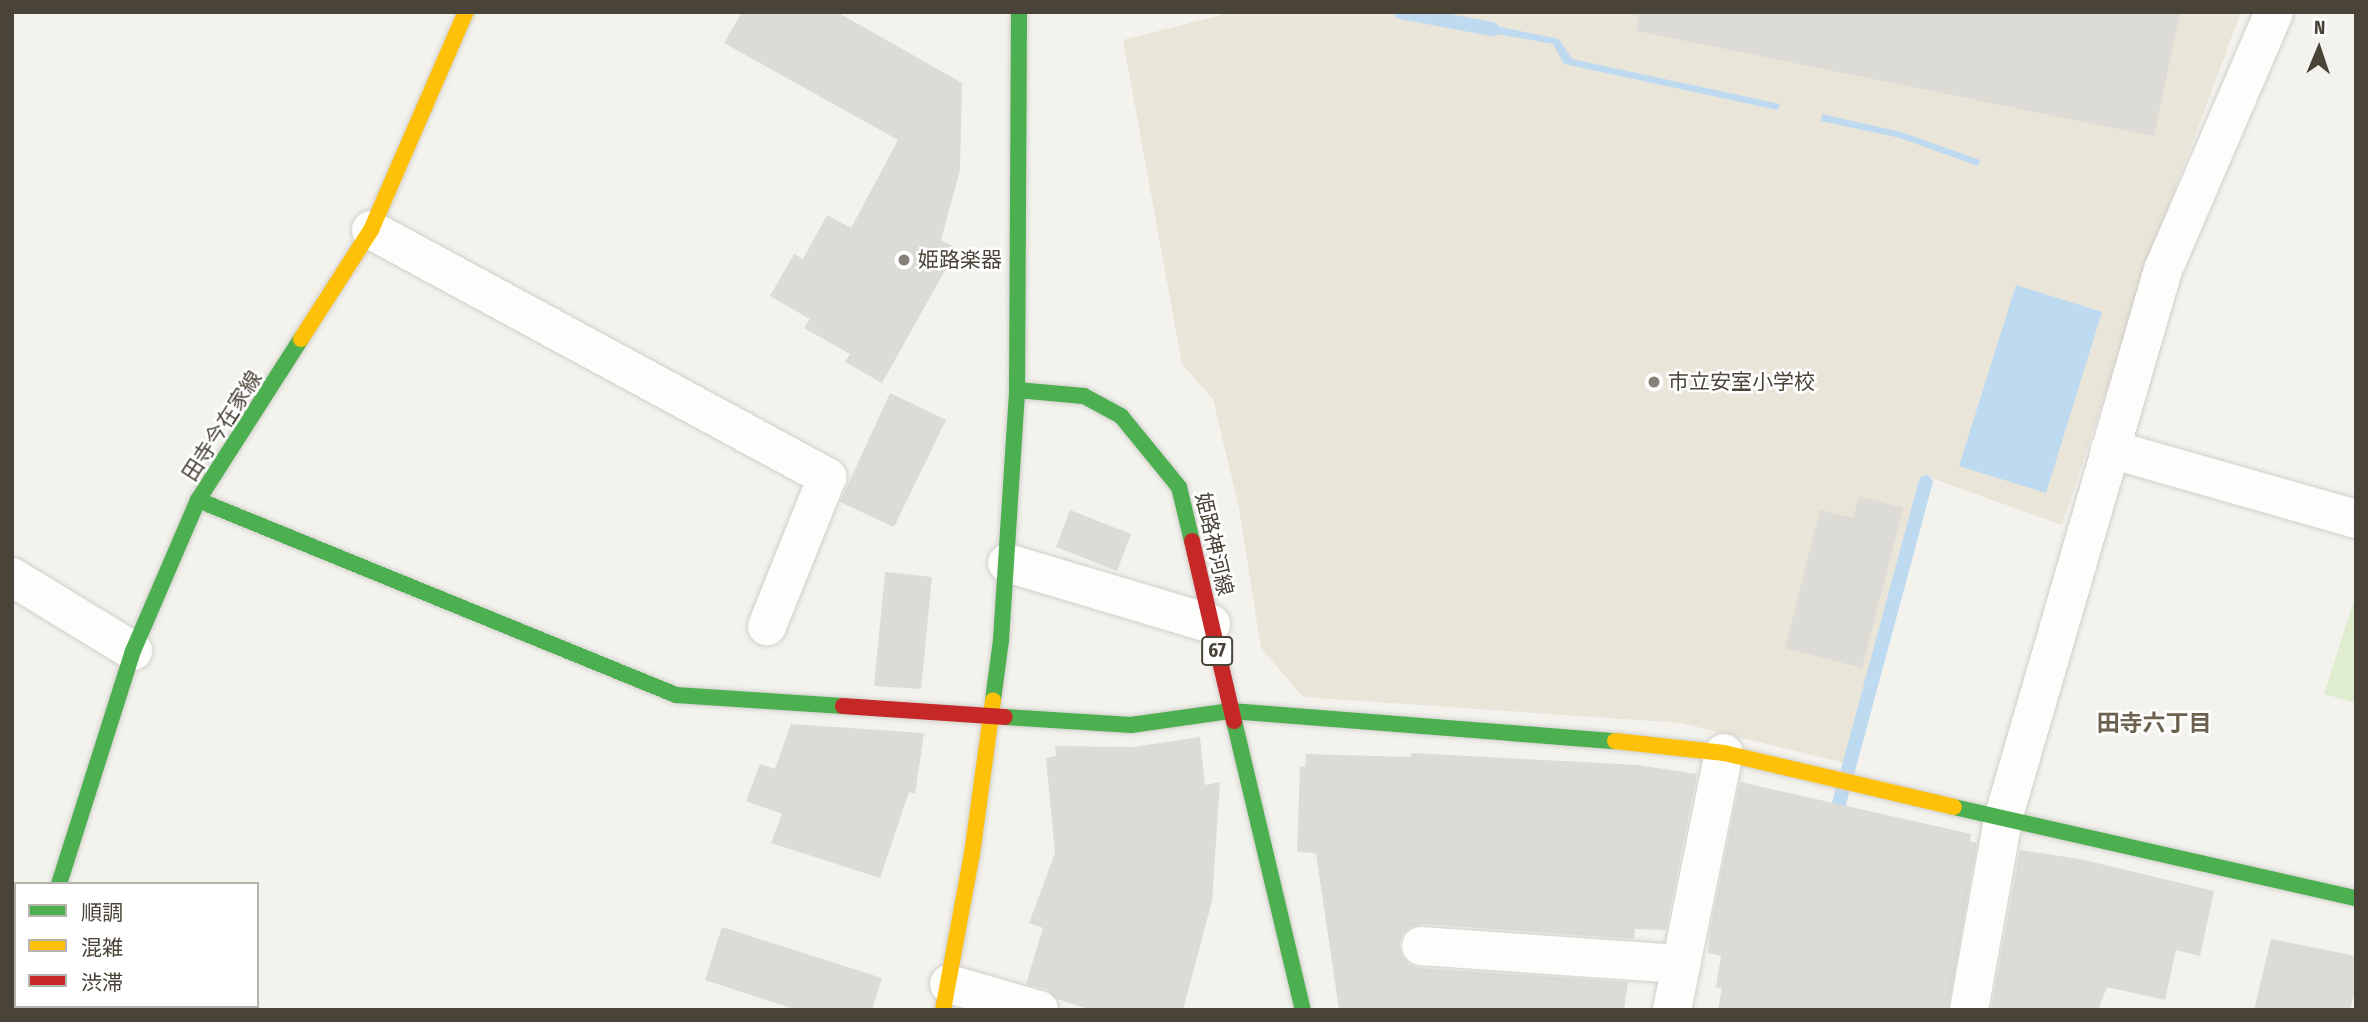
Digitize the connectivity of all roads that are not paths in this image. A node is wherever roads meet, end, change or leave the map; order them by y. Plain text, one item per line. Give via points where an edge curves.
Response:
1 (466, 12) edge
2 (1019, 12) edge
3 (2274, 12) edge
4 (371, 230) junction
5 (1017, 390) junction
6 (2110, 449) junction
7 (198, 500) junction
8 (2356, 519) edge
9 (1007, 563) junction
10 (12, 577) edge
11 (1211, 624) junction
12 (767, 626) dead end
13 (133, 651) junction
14 (1231, 711) junction
15 (991, 716) junction
16 (1724, 753) junction
17 (2003, 820) junction
18 (60, 882) edge
19 (2356, 898) edge
20 (1421, 946) dead end
21 (1681, 964) junction
22 (946, 997) edge
23 (1039, 1010) edge
24 (1303, 1010) edge
25 (1672, 1010) edge
26 (1969, 1010) edge

1 - 4 street, 田寺今在家線
2 - 5 street
3 - 6 street via 2163,270
4 - 7 street, 田寺今在家線
4 - 12 street via 827,477
5 - 9 street
5 - 11 street, 姫路神河線 / 67 via 1084,396 1121,416 1156,455 1179,486
6 - 8 street
6 - 17 street
7 - 13 street, 田寺今在家線
7 - 15 street via 676,695
9 - 11 street
9 - 15 street
10 - 13 street
11 - 14 street, 姫路神河線 / 67
13 - 18 street, 田寺今在家線
14 - 15 street via 1131,725
14 - 16 street
14 - 24 street, 姫路神河線 / 67
15 - 22 street
16 - 17 street
16 - 21 street
17 - 19 street
17 - 26 street
20 - 21 street
21 - 25 street
22 - 23 street

